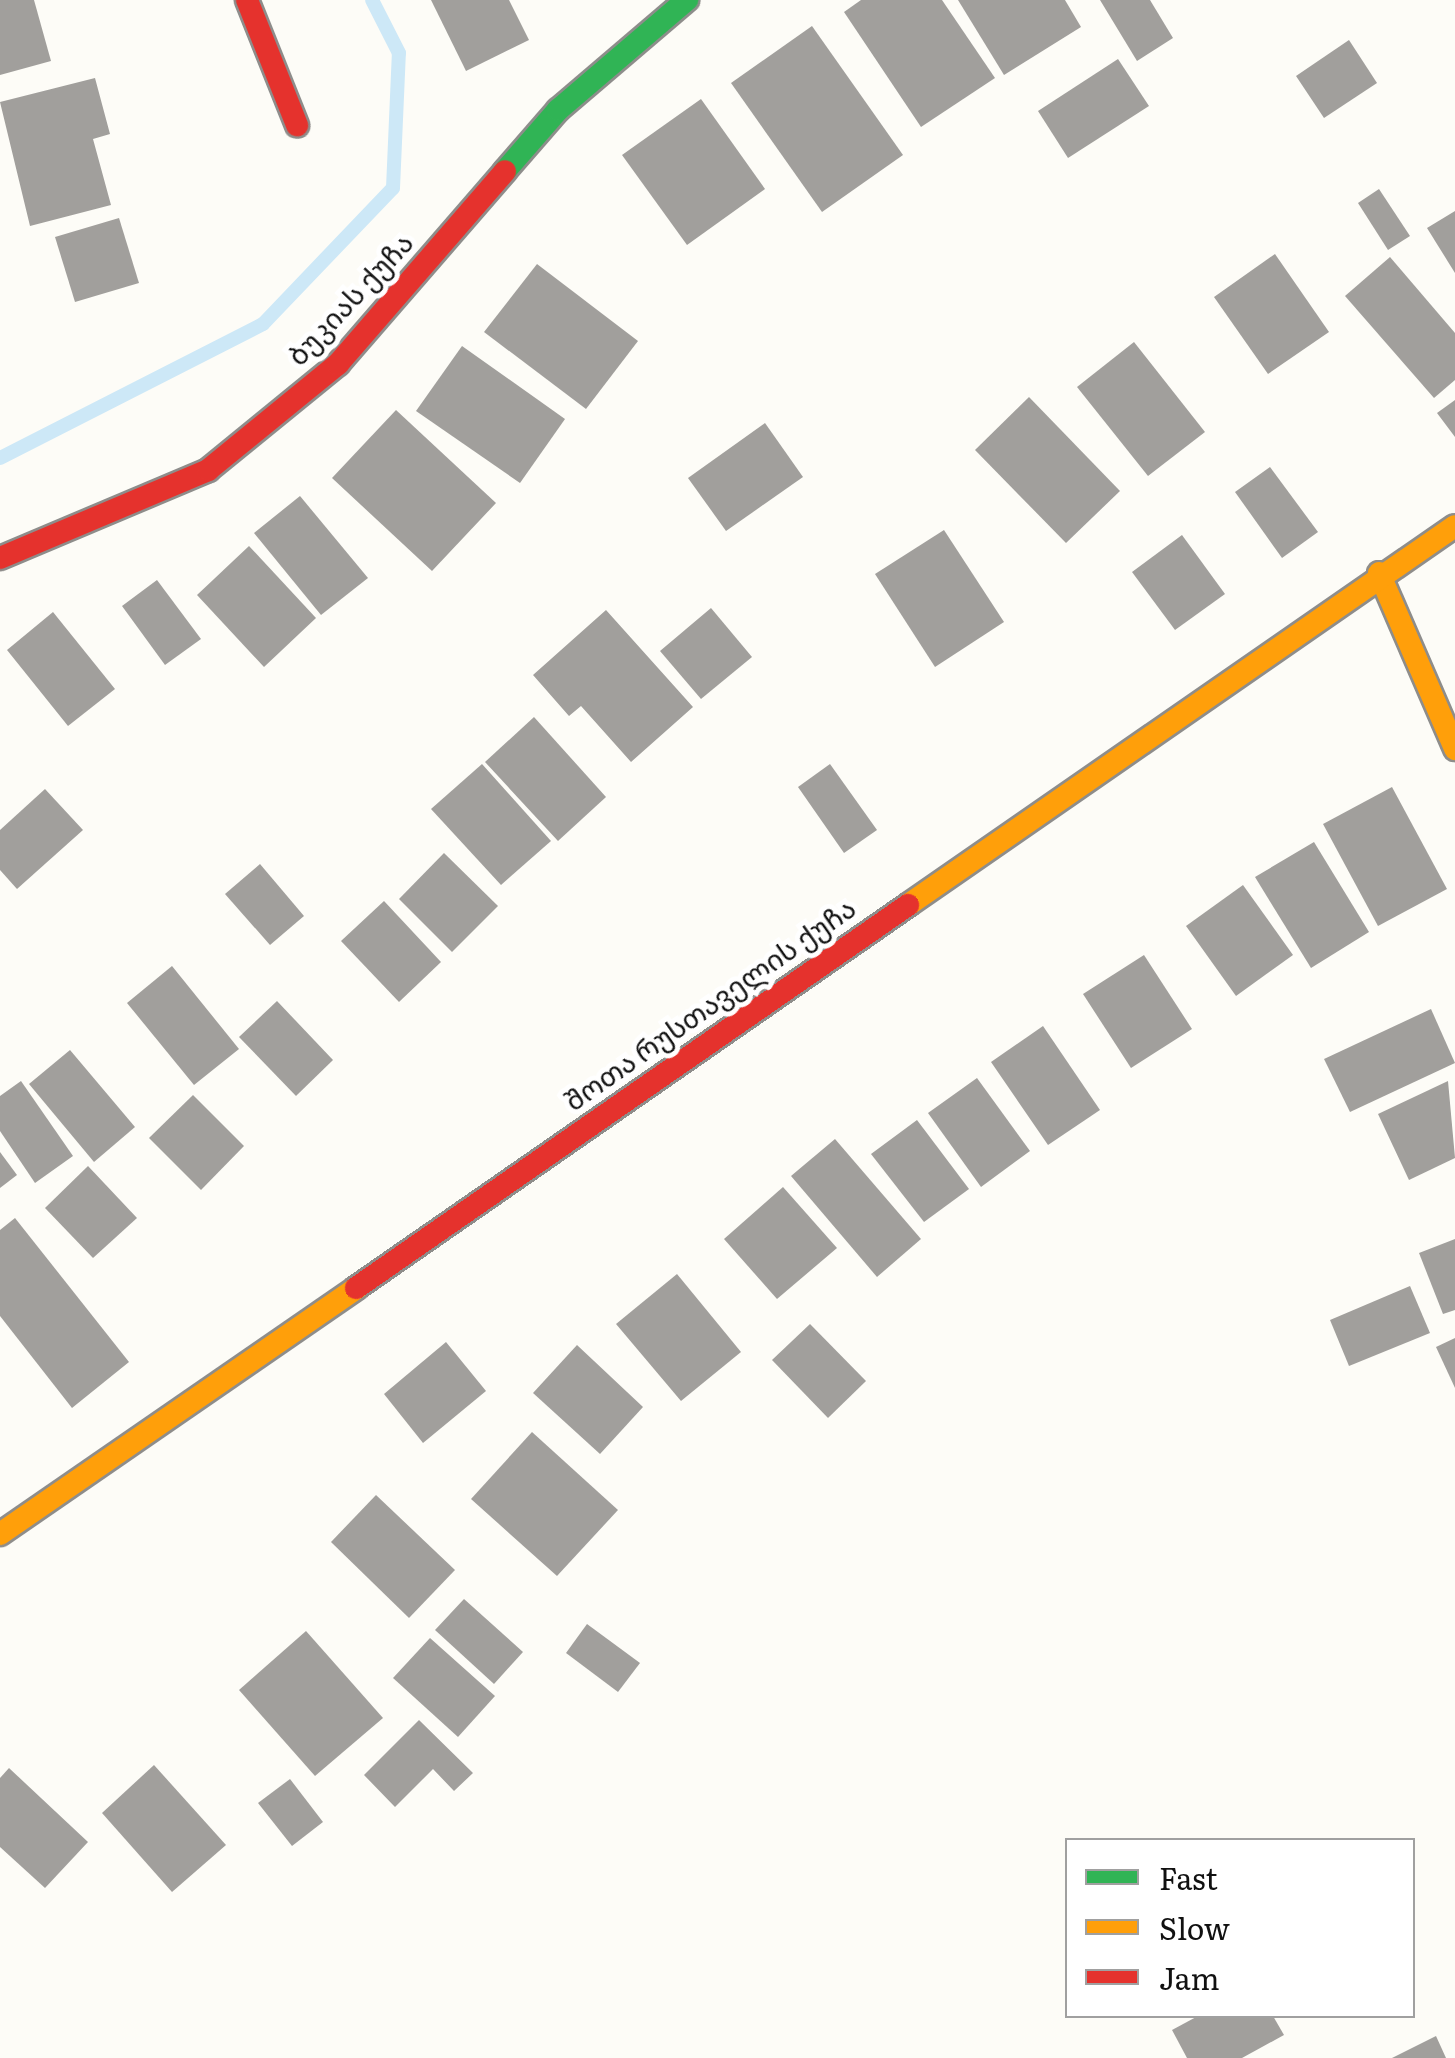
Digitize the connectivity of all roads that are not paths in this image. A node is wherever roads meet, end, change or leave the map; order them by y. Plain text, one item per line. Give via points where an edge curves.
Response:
1 (247, 0) edge
2 (688, 0) edge
3 (297, 125) dead end
4 (1455, 526) edge
5 (0, 558) edge
6 (1379, 573) junction
7 (1455, 749) edge
8 (0, 1534) edge

1 - 3 main road
2 - 5 main road, ბუკიას ქუჩა via 558,110 338,364 222,458
4 - 6 main road, შოთა რუსთაველის ქუჩა
6 - 7 main road
6 - 8 main road, შოთა რუსთაველის ქუჩა

